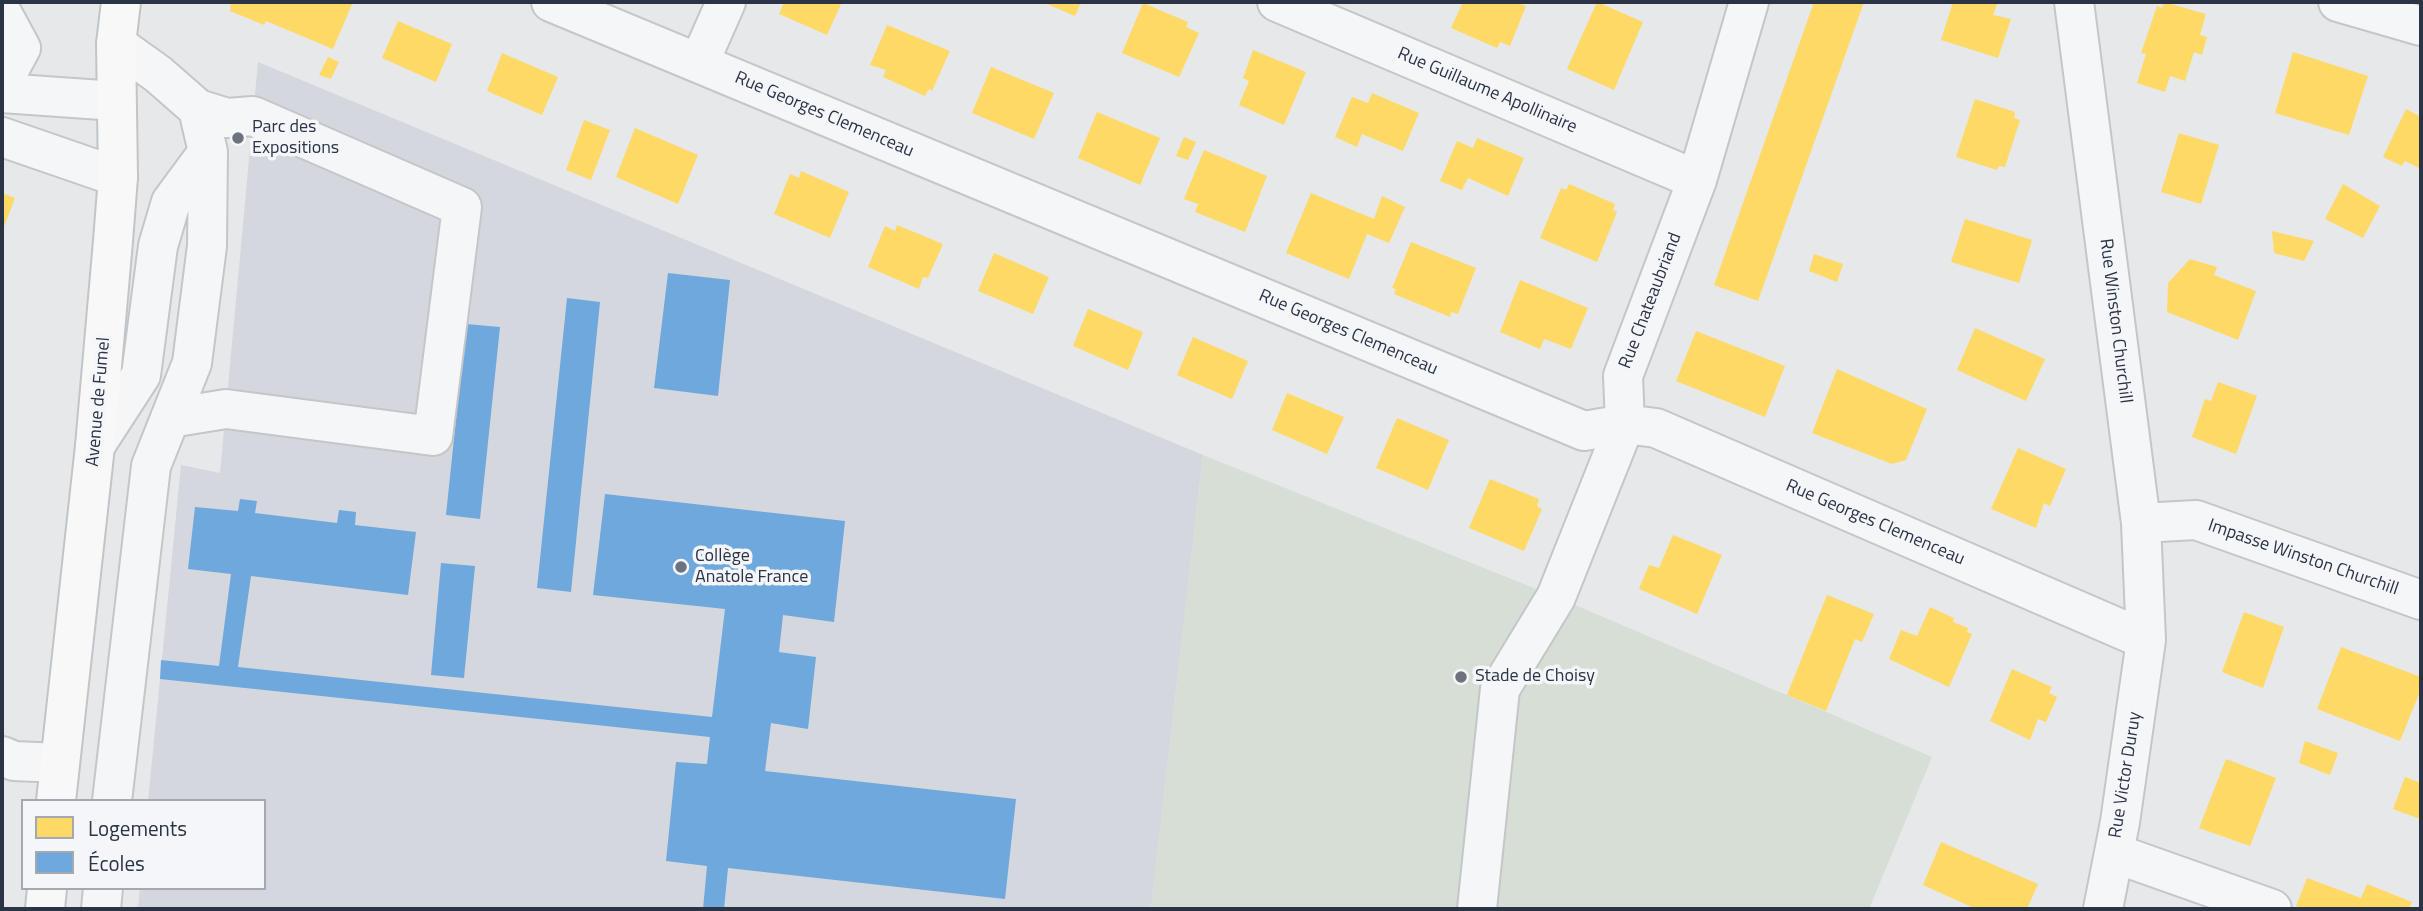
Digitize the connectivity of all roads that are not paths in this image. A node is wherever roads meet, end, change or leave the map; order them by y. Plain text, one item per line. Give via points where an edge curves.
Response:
1 (121, 2) edge
2 (551, 2) edge
3 (726, 2) edge
4 (1277, 2) edge
5 (1749, 2) edge
6 (2074, 2) edge
7 (2338, 2) edge
8 (2, 13) edge
9 (2421, 26) edge
10 (116, 44) junction
11 (699, 63) junction
12 (2, 83) edge
13 (2, 93) edge
14 (116, 101) junction
15 (198, 109) junction
16 (2, 137) edge
17 (208, 152) junction
18 (118, 177) junction
19 (1697, 180) junction
20 (170, 418) junction
21 (1625, 424) junction
22 (95, 446) junction
23 (2141, 523) junction
24 (2421, 600) edge
25 (2147, 640) junction
26 (2, 756) edge
27 (60, 763) junction
28 (56, 799) edge
29 (112, 799) edge
30 (2114, 853) junction
31 (47, 890) edge
32 (103, 890) edge
33 (45, 909) edge
34 (101, 909) edge
35 (1477, 909) edge
36 (2103, 909) edge
37 (2272, 909) edge

1 - 10 main road, Avenue de Fumel
2 - 11 street, Rue Georges Clemenceau
3 - 11 street
4 - 19 street, Rue Guillaume Apollinaire
5 - 19 street, Rue Chateaubriand
6 - 23 street, Rue Winston Churchill
7 - 9 street
8 - 12 street via 21,48
10 - 14 main road, Avenue de Fumel
10 - 15 street
11 - 21 street, Rue Georges Clemenceau via 1584,431
13 - 14 street
14 - 18 main road, Avenue de Fumel
15 - 17 street
15 - 20 street via 227,118 253,116 462,207 433,436 226,409
16 - 18 street
17 - 20 street via 207,246 192,363
17 - 22 street via 171,202 158,246 141,375
18 - 22 main road, Avenue de Fumel
19 - 21 street, Rue Chateaubriand via 1623,376
20 - 29 street via 151,466
21 - 25 street, Rue Georges Clemenceau via 1656,428
21 - 35 street, Rue Chateaubriand via 1556,597 1500,689
22 - 27 main road, Avenue de Fumel
23 - 24 street, Impasse Winston Churchill via 2196,520
23 - 25 street, Rue Winston Churchill
25 - 30 street, Rue Victor Duruy
26 - 27 street via 14,761
27 - 28 main road, Avenue de Fumel
30 - 36 street, Rue Victor Duruy
30 - 37 street
31 - 33 main road
32 - 34 street

